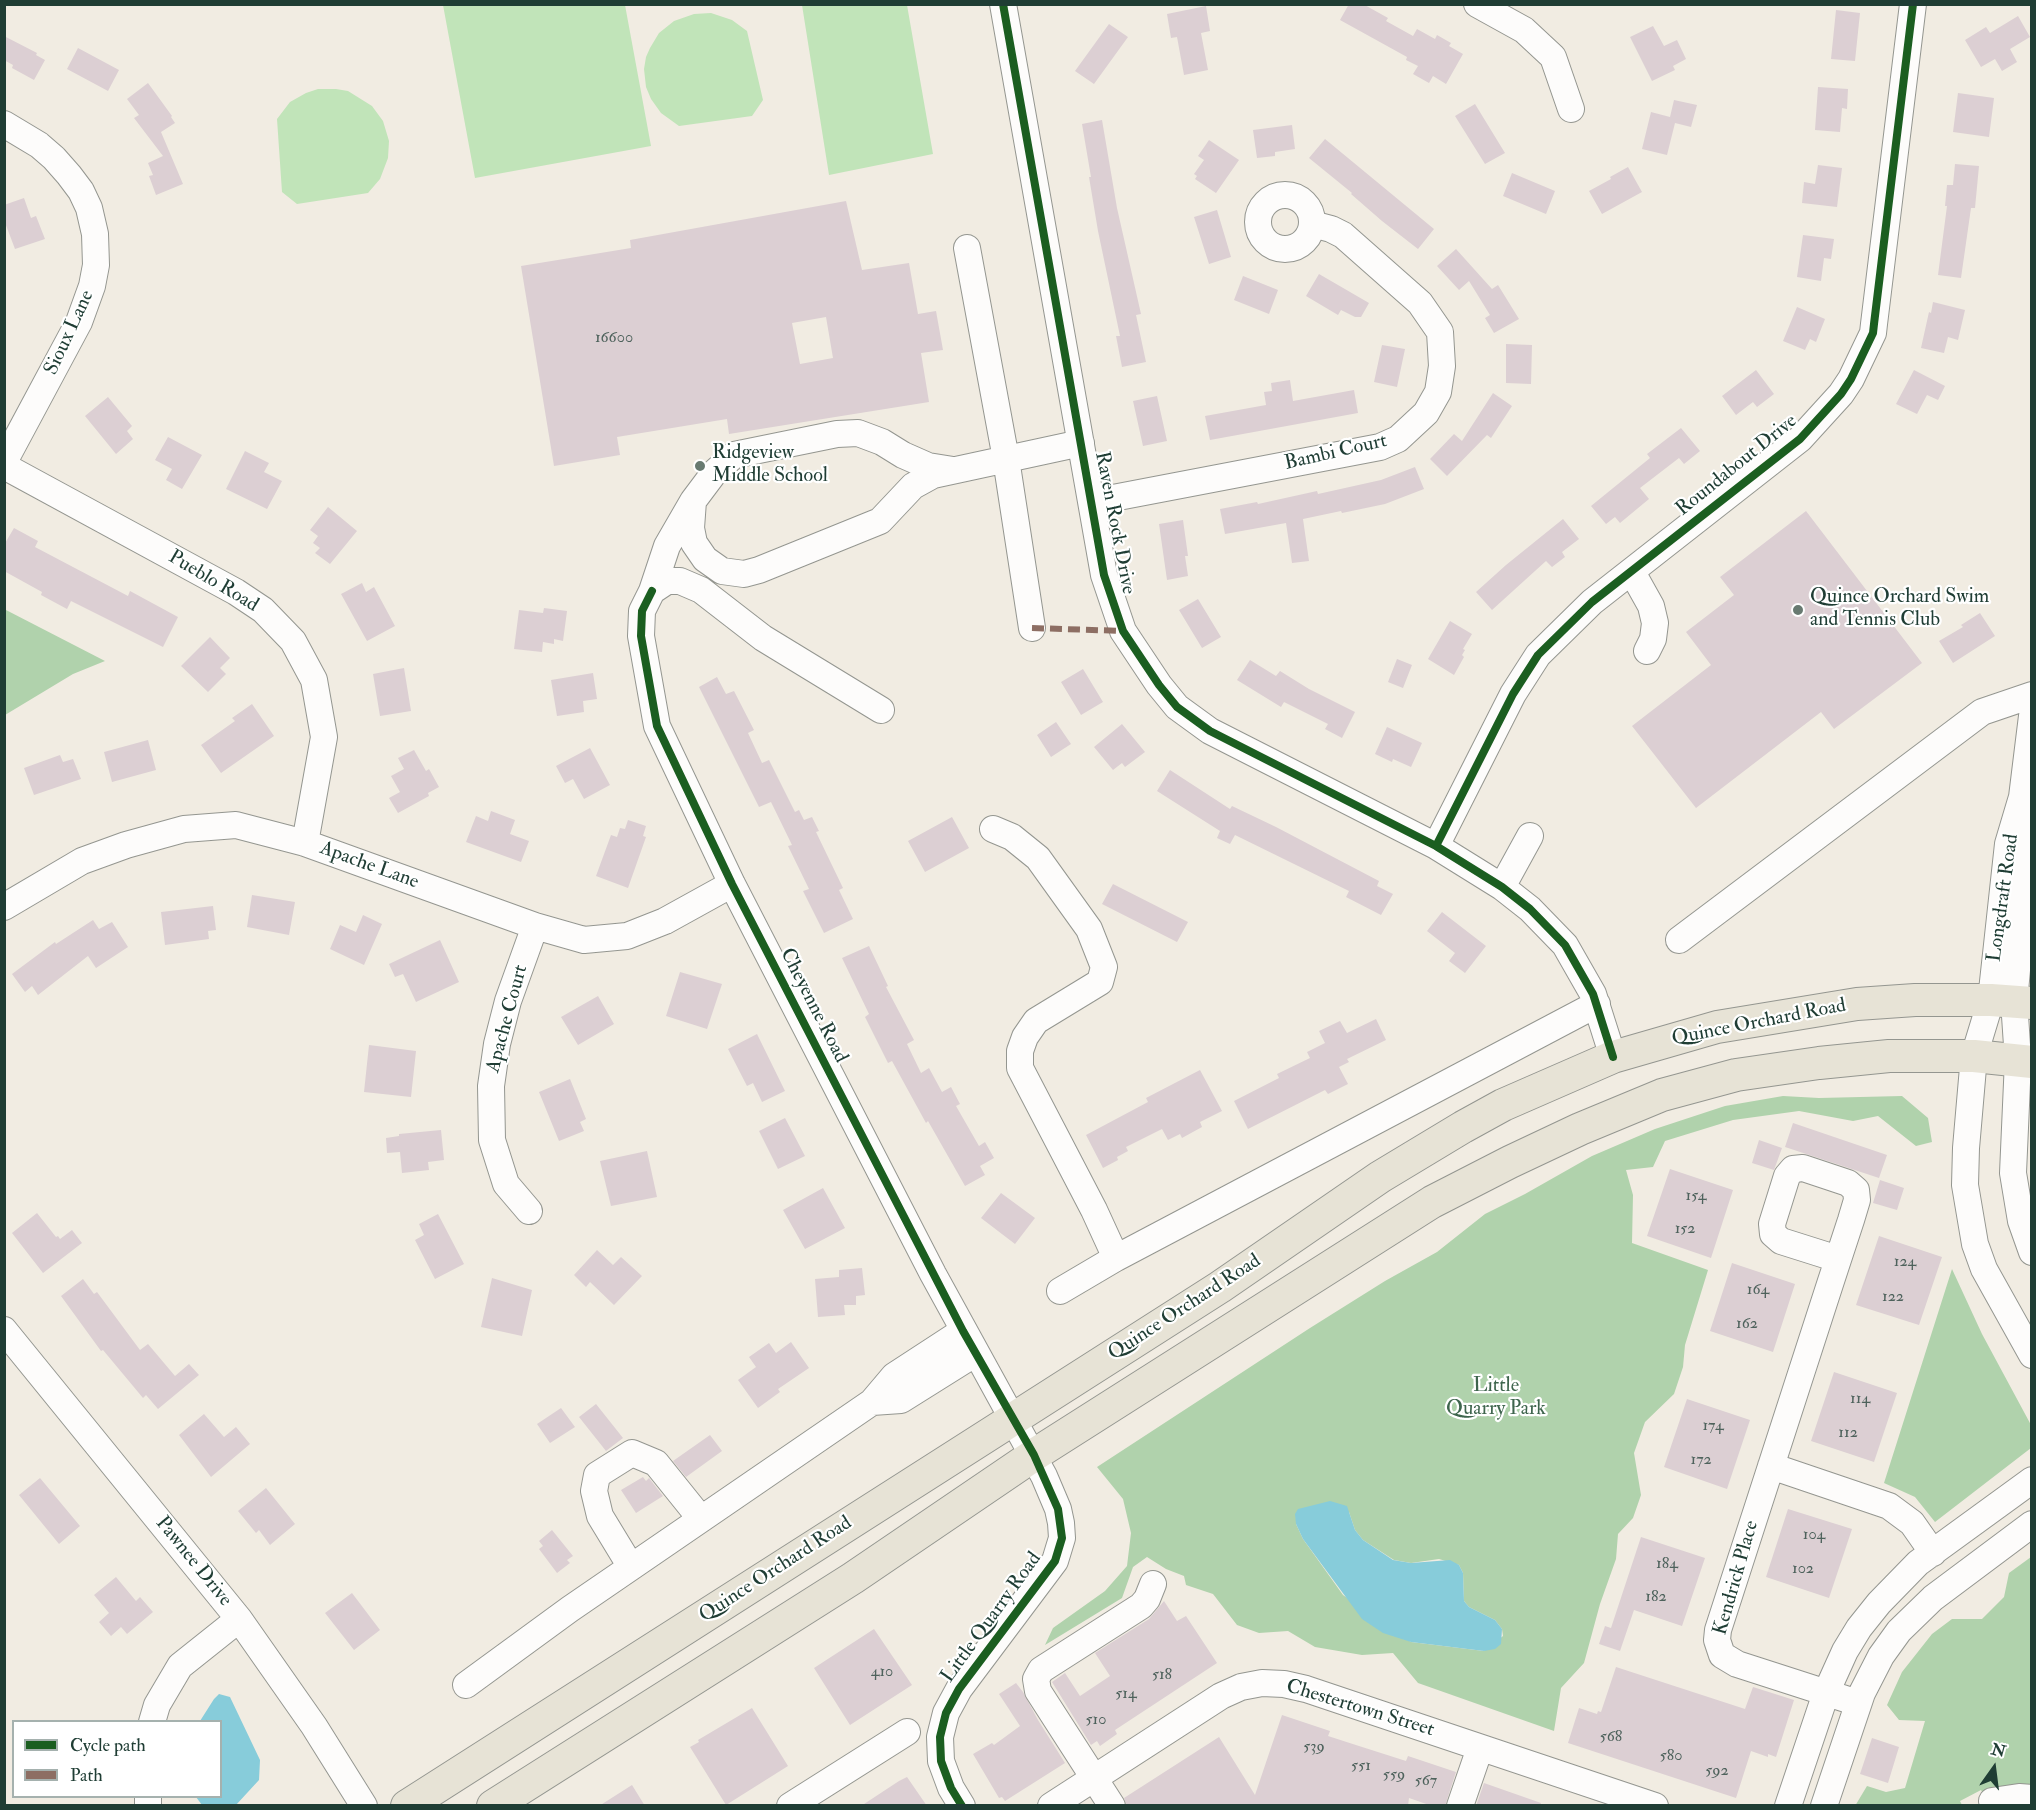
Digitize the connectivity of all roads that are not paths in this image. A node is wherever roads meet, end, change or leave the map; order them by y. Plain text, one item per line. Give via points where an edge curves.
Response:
1 (1003, 4) edge
2 (1477, 4) edge
3 (1913, 4) edge
4 (1571, 109) dead end
5 (4, 124) edge
6 (1312, 224) dead end
7 (968, 248) dead end
8 (1082, 443) junction
9 (1006, 459) junction
10 (4, 464) edge
11 (953, 470) junction
12 (693, 501) junction
13 (1092, 502) junction
14 (1632, 572) junction
15 (652, 591) junction
16 (1032, 628) dead end
17 (1647, 651) dead end
18 (2031, 695) edge
19 (881, 710) dead end
20 (2031, 716) edge
21 (2027, 798) edge
22 (993, 830) dead end
23 (1530, 836) dead end
24 (305, 843) junction
25 (1436, 846) junction
26 (732, 884) junction
27 (1502, 886) junction
28 (4, 907) edge
29 (535, 926) junction
30 (1679, 940) dead end
31 (2012, 1001) edge
32 (1596, 1004) junction
33 (1974, 1056) junction
34 (1613, 1057) junction
35 (2025, 1061) edge
36 (529, 1211) dead end
37 (2031, 1252) edge
38 (1116, 1258) junction
39 (1838, 1259) dead end
40 (1060, 1291) dead end
41 (4, 1330) edge
42 (963, 1331) junction
43 (975, 1353) junction
44 (2031, 1355) edge
45 (872, 1402) junction
46 (1013, 1419) junction
47 (1034, 1455) junction
48 (1771, 1466) junction
49 (2031, 1480) edge
50 (701, 1519) junction
51 (2031, 1524) edge
52 (1933, 1553) junction
53 (631, 1567) junction
54 (1153, 1584) dead end
55 (239, 1619) junction
56 (466, 1685) dead end
57 (1826, 1693) junction
58 (1858, 1703) junction
59 (153, 1720) edge
60 (907, 1732) dead end
61 (1480, 1748) junction
62 (1094, 1778) junction
63 (1597, 1796) edge
64 (2031, 1798) edge
65 (1992, 1801) dead end
66 (798, 1803) edge
67 (364, 1806) edge
68 (408, 1806) edge
69 (493, 1806) edge
70 (962, 1806) edge
71 (1051, 1806) edge
72 (1112, 1806) edge
73 (1460, 1806) edge
74 (1655, 1806) edge
75 (1788, 1806) edge
76 (1824, 1806) edge

1 - 8 street, Raven Rock Drive
2 - 4 street via 1524,30 1553,57
3 - 14 street, Roundabout Drive via 1873,333 1851,379 1800,439
5 - 10 street, Sioux Lane via 54,158 81,191 95,234 96,265 79,322
6 - 13 street, Bambi Court via 1344,235 1420,303 1440,332 1442,366 1437,392 1426,413 1398,439 1380,447
7 - 9 street
8 - 9 street
8 - 13 street, Raven Rock Drive
9 - 11 street
9 - 16 street
10 - 24 street, Pueblo Road via 236,592 263,610 294,641 314,680 324,737
11 - 12 street, Cheyenne Road via 928,466 858,434 837,434 734,455 718,468
11 - 12 street via 913,486 880,521 744,574 722,570 705,559 694,543
12 - 15 street, Cheyenne Road via 667,546
13 - 25 street, Raven Rock Drive via 1104,575 1123,631 1177,707 1246,751
14 - 17 street via 1652,606 1655,623
14 - 25 street, Roundabout Drive via 1592,602 1538,656 1513,694
15 - 19 street via 667,581 680,581 701,590 763,638
15 - 26 street, Cheyenne Road via 642,611 641,636 657,726
18 - 30 street via 1982,712
20 - 21 street, Longdraft Road
21 - 31 street, Longdraft Road via 2029,846
22 - 38 street via 1012,837 1038,858 1089,929 1104,967 1100,982 1036,1021 1020,1051 1020,1068
23 - 27 street
24 - 28 street, Apache Lane via 236,825 184,829 126,844 82,861
24 - 29 street, Apache Lane
25 - 27 street, Raven Rock Drive
26 - 29 street, Apache Lane via 627,936 584,940
26 - 42 street, Cheyenne Road
27 - 32 street, Raven Rock Drive via 1565,945
29 - 36 street, Apache Court via 508,1001 491,1086 492,1140 506,1184
31 - 33 street
31 - 34 main road, Quince Orchard Road via 1857,1004 1717,1028
31 - 35 street
32 - 34 street, Raven Rock Drive
32 - 38 street
33 - 35 main road
33 - 44 street via 1965,1185 1975,1244 1984,1269
33 - 47 main road via 1889,1056 1736,1075 1662,1095 1580,1129 1432,1202
34 - 46 main road, Quince Orchard Road via 1503,1105 1380,1177 1220,1287
35 - 37 street via 2013,1173
38 - 40 street
39 - 48 street, Kendrick Place
41 - 55 street, Pawnee Drive
42 - 43 street, Cheyenne Road
42 - 45 street via 894,1376
43 - 45 street via 901,1400
43 - 46 street, Cheyenne Road
45 - 50 street
46 - 47 street, Little Quarry Road
46 - 68 main road, Quince Orchard Road
47 - 69 main road via 853,1578
47 - 70 street, Little Quarry Road via 1058,1509 1060,1550 1040,1584 959,1689 946,1713 940,1737 941,1761
48 - 52 street via 1889,1506 1912,1523
48 - 57 street, Kendrick Place via 1718,1630 1718,1645 1722,1655 1737,1664
49 - 52 street
50 - 53 street
50 - 53 street via 656,1462 632,1453 597,1475 594,1491 600,1516
51 - 58 street via 1913,1616 1881,1656
52 - 57 street via 1900,1581 1859,1628
53 - 56 street
54 - 62 street via 1138,1608 1041,1670 1036,1679 1038,1691
55 - 59 street via 180,1666
55 - 67 street, Pawnee Drive
57 - 58 street, Kendrick Place
57 - 75 street
58 - 76 street
60 - 66 street
61 - 62 street, Chestertown Street via 1305,1689 1284,1683 1262,1683 1221,1696
61 - 63 street, Chestertown Street
61 - 73 street
62 - 71 street, Chestertown Street
62 - 72 street
63 - 74 street, Chestertown Street
64 - 65 street

